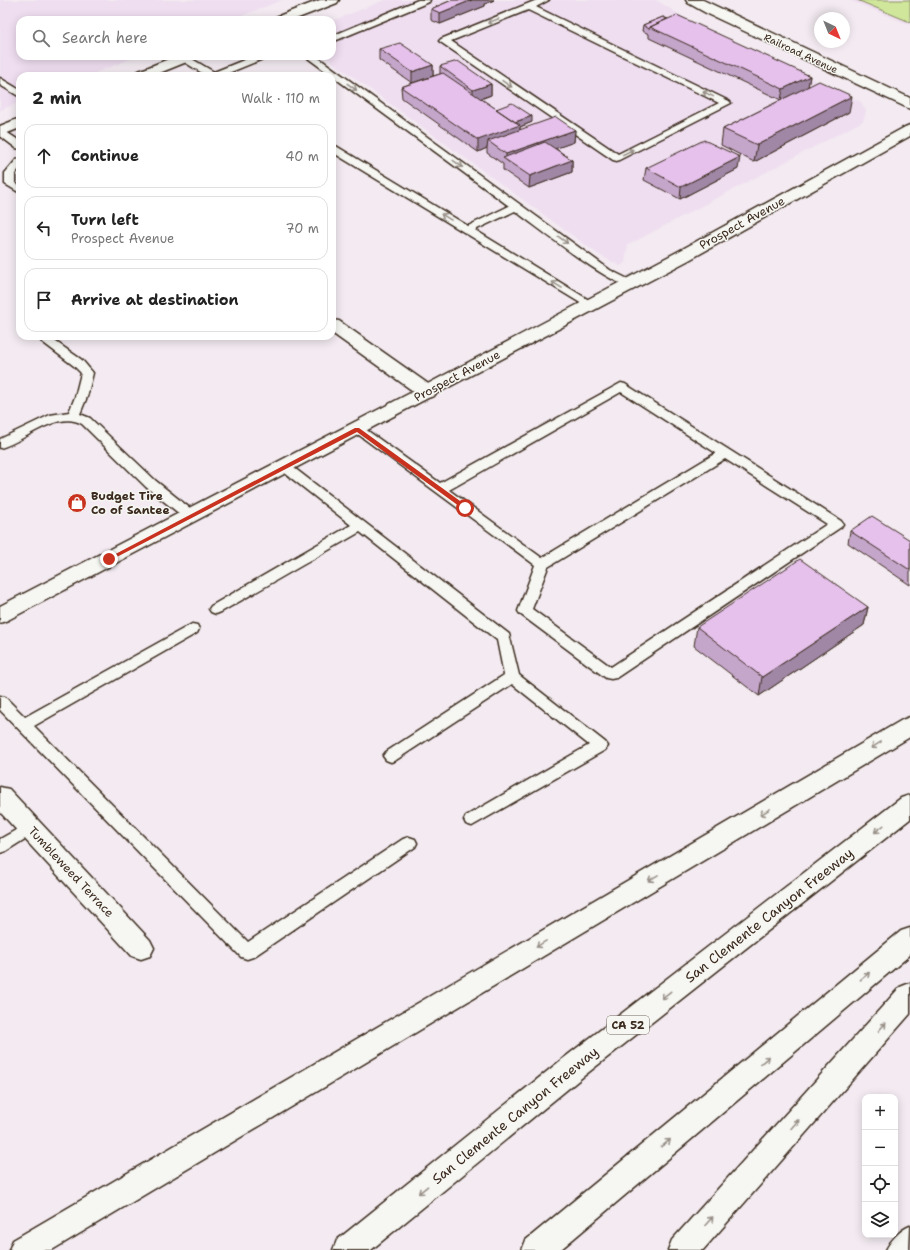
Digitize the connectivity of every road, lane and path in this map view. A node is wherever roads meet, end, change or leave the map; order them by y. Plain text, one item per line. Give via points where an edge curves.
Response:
1 (332, 0) edge
2 (426, 0) edge
3 (545, 0) edge
4 (693, 0) edge
5 (529, 6) junction
6 (291, 16) edge
7 (336, 36) edge
8 (179, 60) edge
9 (191, 60) edge
10 (252, 60) edge
11 (316, 60) edge
12 (149, 72) edge
13 (208, 72) edge
14 (224, 72) edge
15 (332, 72) edge
16 (336, 75) edge
17 (0, 81) edge
18 (16, 91) edge
19 (910, 104) edge
20 (16, 125) edge
21 (910, 130) edge
22 (0, 131) edge
23 (16, 143) edge
24 (336, 150) edge
25 (16, 166) edge
26 (16, 188) edge
27 (517, 206) junction
28 (467, 230) junction
29 (630, 284) junction
30 (591, 305) junction
31 (336, 327) edge
32 (46, 340) edge
33 (427, 392) junction
34 (73, 416) junction
35 (357, 429) junction
36 (0, 444) edge
37 (725, 453) junction
38 (285, 467) junction
39 (440, 489) junction
40 (191, 516) junction
41 (360, 526) junction
42 (542, 564) junction
43 (216, 609) dead end
44 (0, 615) edge
45 (192, 630) dead end
46 (512, 677) junction
47 (0, 701) edge
48 (24, 725) junction
49 (910, 726) edge
50 (391, 756) dead end
51 (0, 796) edge
52 (910, 805) edge
53 (472, 820) dead end
54 (30, 828) junction
55 (409, 843) dead end
56 (0, 847) edge
57 (910, 939) edge
58 (141, 948) dead end
59 (910, 995) edge
60 (636, 1168) junction
61 (910, 1235) edge
62 (24, 1250) edge
63 (348, 1250) edge
64 (537, 1250) edge
65 (545, 1250) edge
66 (683, 1250) edge
67 (896, 1250) edge

1 - 6 main road
2 - 7 lane
3 - 5 lane
4 - 19 main road, Railroad Avenue
5 -> 5 lane via 444,41 617,158 726,103
8 - 12 main road
9 - 13 lane
10 - 14 lane
11 -> 15 lane
16 -> 27 lane
17 - 18 lane
20 - 22 main road
21 - 29 main road, Prospect Avenue
22 - 23 lane
28 -> 24 lane
25 - 26 lane via 10,173 10,184
27 - 28 lane
27 -> 29 lane via 606,272
30 -> 28 lane
29 - 30 main road, Prospect Avenue
30 - 33 main road, Prospect Avenue
31 - 33 main road
32 - 34 lane via 78,363 86,373 81,397
33 - 35 main road, Prospect Avenue
34 - 36 lane via 54,418
34 - 40 lane via 86,421 151,484
35 - 38 main road, Prospect Avenue
35 - 39 lane
37 - 39 lane via 621,387
37 - 42 lane
37 - 42 lane via 836,524 611,674 525,611
38 - 40 main road, Prospect Avenue
38 - 41 lane
39 - 42 lane
40 - 44 main road, Prospect Avenue
41 - 43 lane
41 - 46 lane via 504,638
45 - 48 lane
46 - 50 lane
46 - 53 lane via 600,746
47 - 48 lane
48 - 55 lane via 247,952
49 -> 62 main road
51 - 54 main road, Tumbleweed Terrace
52 -> 63 main road, San Clemente Canyon Freeway / CA 52 via 570,1070
54 - 56 lane
54 - 58 main road, Tumbleweed Terrace
60 -> 57 main road
66 -> 59 main road
60 - 64 main road
60 - 65 main road
61 - 67 lane

